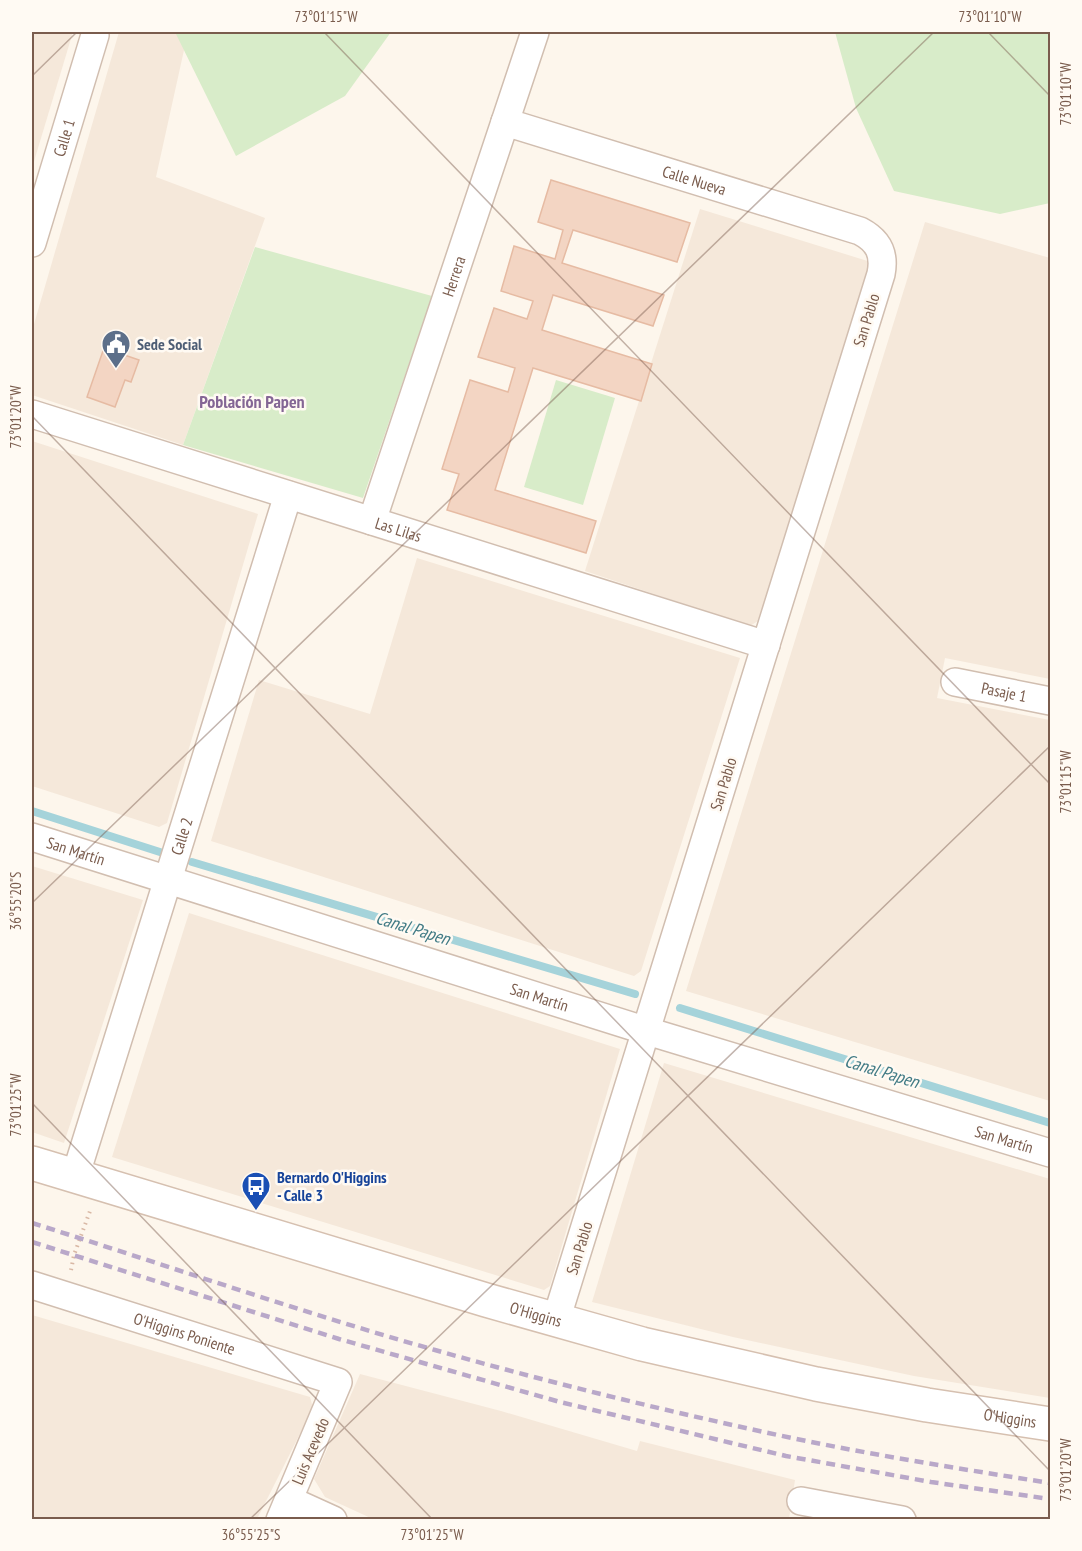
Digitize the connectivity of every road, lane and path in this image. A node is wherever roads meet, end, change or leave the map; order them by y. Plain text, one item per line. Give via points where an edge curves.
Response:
1 (536, 32) edge
2 (95, 34) dead end
3 (505, 122) junction
4 (32, 243) edge
5 (879, 247) joint
6 (32, 414) edge
7 (288, 495) junction
8 (372, 521) junction
9 (766, 645) junction
10 (956, 682) dead end
11 (1050, 701) edge
12 (32, 837) edge
13 (168, 880) junction
14 (646, 1031) junction
15 (1050, 1153) edge
16 (32, 1163) edge
17 (75, 1177) junction
18 (120, 1190) junction
19 (32, 1285) edge
20 (65, 1296) junction
21 (556, 1320) junction
22 (338, 1382) joint
23 (1050, 1424) edge
24 (801, 1501) dead end
25 (285, 1510) edge
26 (333, 1520) edge
27 (902, 1520) edge

1 - 3 street, Herrera
2 - 4 street, Calle 1
3 - 5 street, Calle Nueva via 860,231
3 - 8 street, Herrera
5 - 9 street, San Pablo via 883,256 880,274
6 - 7 street, Las Lilas
7 - 8 street, Las Lilas
7 - 13 street, Calle 2
8 - 9 street, Las Lilas
9 - 14 street, San Pablo
10 - 11 street, Pasaje 1
12 - 13 street, San Martín
13 - 14 street, San Martín
13 - 17 street, Calle 2
14 - 15 street, San Martín
14 - 21 street, San Pablo
16 - 17 street, O'Higgins
17 - 18 street, O'Higgins
18 - 20 path via 117,1199 96,1192 74,1255
18 - 21 street, O'Higgins
19 - 20 street, O'Higgins Poniente
20 - 22 street, O'Higgins Poniente
21 - 23 street, O'Higgins via 816,1384
22 - 25 street, Luis Acevedo
24 - 27 street
25 - 26 street

